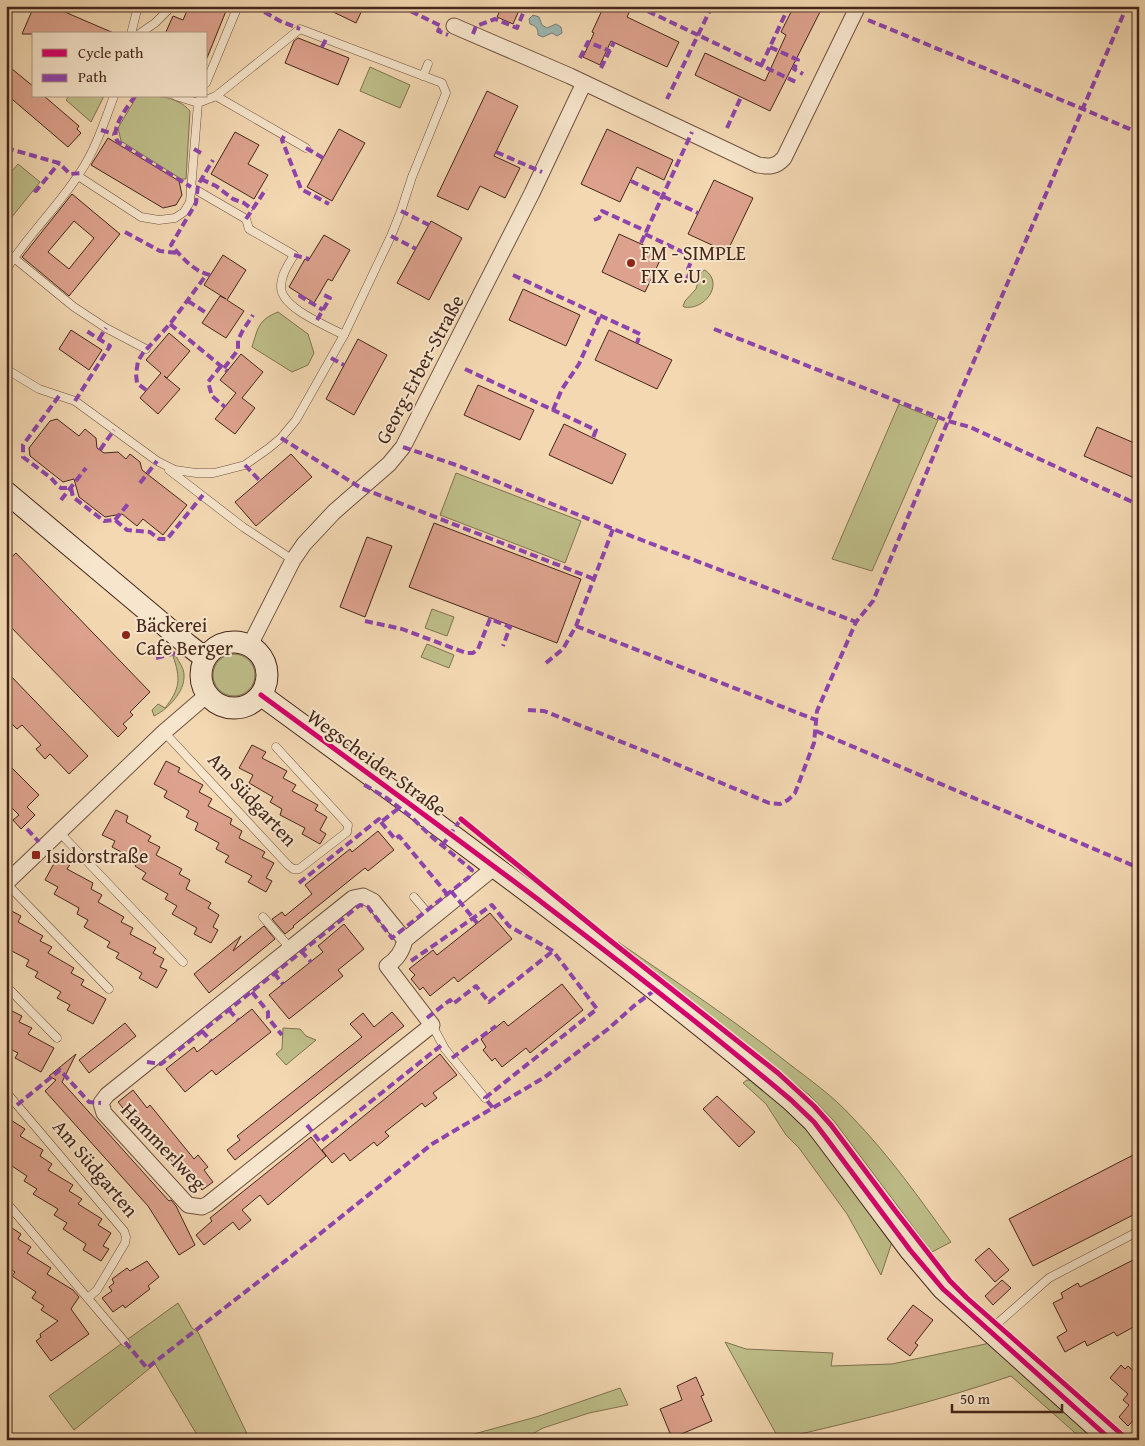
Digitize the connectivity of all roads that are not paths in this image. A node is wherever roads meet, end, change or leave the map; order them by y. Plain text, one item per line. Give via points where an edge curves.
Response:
1 (13, 6) edge
2 (138, 6) edge
3 (172, 6) edge
4 (238, 6) edge
5 (858, 6) edge
6 (6, 14) edge
7 (454, 26) dead end
8 (132, 32) edge
9 (142, 32) edge
10 (428, 64) dead end
11 (423, 76) junction
12 (208, 78) edge
13 (584, 83) junction
14 (216, 96) junction
15 (113, 98) edge
16 (208, 98) edge
17 (199, 100) edge
18 (306, 148) dead end
19 (78, 176) junction
20 (191, 188) junction
21 (14, 258) junction
22 (6, 270) edge
23 (344, 335) junction
24 (146, 349) dead end
25 (6, 369) edge
26 (157, 462) junction
27 (6, 492) edge
28 (293, 560) junction
29 (250, 646) junction
30 (205, 658) junction
31 (207, 695) junction
32 (261, 695) junction
33 (164, 732) junction
34 (276, 747) dead end
35 (60, 833) junction
36 (495, 867) junction
37 (6, 883) edge
38 (414, 897) dead end
39 (263, 917) dead end
40 (432, 918) junction
41 (405, 940) junction
42 (290, 948) junction
43 (183, 962) dead end
44 (6, 986) edge
45 (108, 989) dead end
46 (432, 1025) junction
47 (57, 1038) dead end
48 (6, 1092) edge
49 (485, 1098) dead end
50 (6, 1202) edge
51 (1139, 1231) edge
52 (88, 1298) junction
53 (988, 1332) junction
54 (125, 1342) dead end
55 (1111, 1440) edge

1 - 6 lane
2 - 8 lane
3 - 9 lane
4 - 12 lane
5 - 13 street via 784,158 774,166 758,164
7 - 13 street
10 - 11 lane
11 - 14 lane via 300,29
11 - 23 lane via 442,83 446,93 391,236
13 - 28 street, Georg-Erber-Straße via 403,447 389,464 334,512
14 - 16 lane
14 - 18 lane
15 - 19 lane via 91,154
17 - 20 lane
19 - 20 lane via 141,216 159,220 175,218 184,212 190,202
19 - 21 lane
20 - 23 lane via 246,219 249,229 294,255 283,274 283,296 302,312
21 - 22 lane
21 - 24 lane via 74,307
23 - 26 lane via 296,420 281,438 245,465 214,473 196,473 175,470
25 - 26 lane via 39,389 75,401
26 - 28 lane
27 - 30 street
28 - 29 street, Georg-Erber-Straße
29 - 30 street via 242,642 228,642 211,650
29 - 32 street via 266,665 267,681
30 - 31 street via 201,679
31 - 32 street via 230,708 248,705
31 - 33 street
32 - 36 street, Wegscheider Straße
33 - 34 lane, Am Südgarten via 288,865 300,869 347,832 348,825
33 - 35 street
35 - 37 street
35 - 43 lane
36 - 40 street
36 - 53 street, Wegscheider Straße via 629,969 791,1100 814,1122 926,1271
37 - 45 lane
38 - 40 lane
39 - 42 lane
40 - 41 street
41 - 42 street, Hammerlweg via 373,901 358,896
41 - 46 street via 396,959 387,966
42 - 46 street, Hammerlweg via 101,1103 104,1113 188,1205 202,1207 208,1204
44 - 47 lane
46 - 49 lane via 445,1049
48 - 52 lane, Am Südgarten via 124,1231 125,1243 97,1290
50 - 52 lane
51 - 53 lane via 1049,1278
52 - 54 lane
53 - 55 street, Wegscheider Straße

